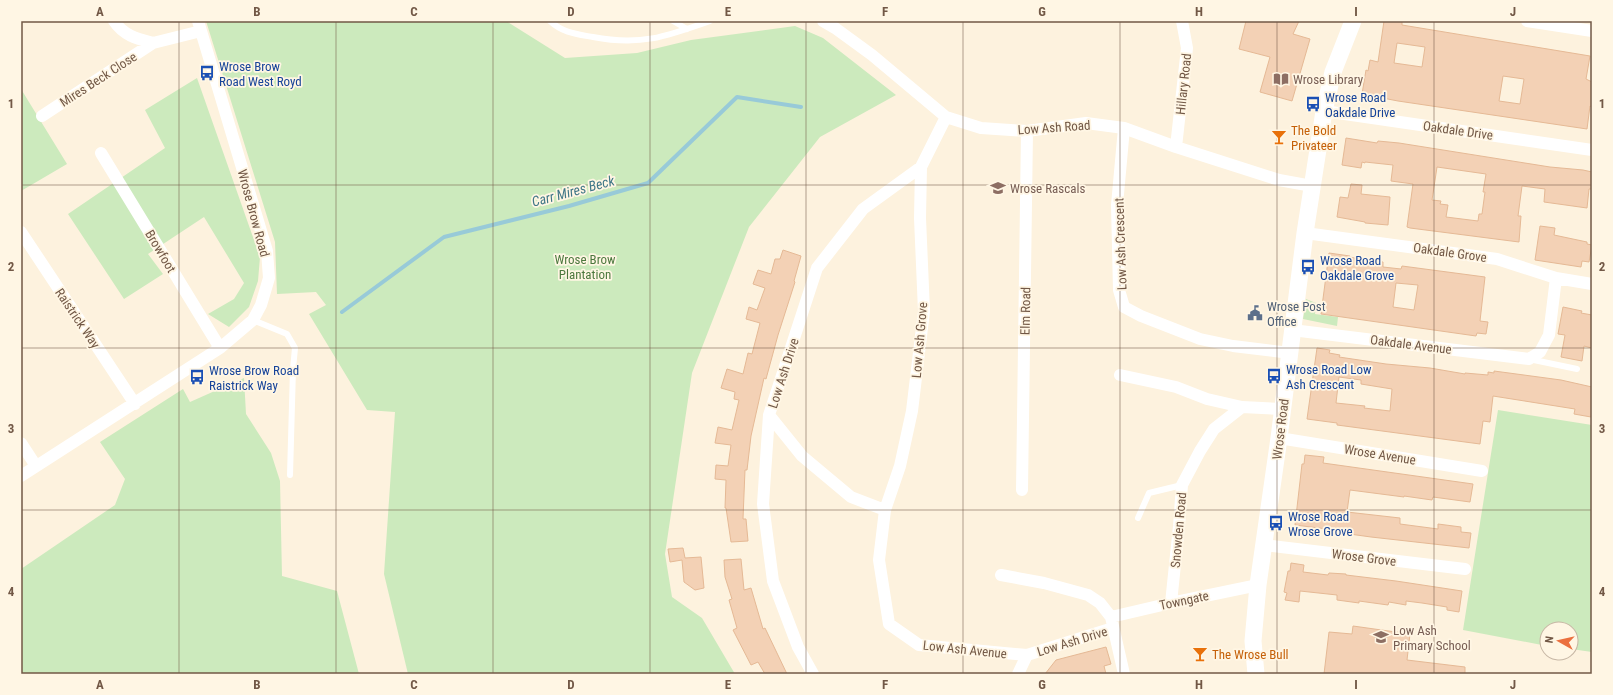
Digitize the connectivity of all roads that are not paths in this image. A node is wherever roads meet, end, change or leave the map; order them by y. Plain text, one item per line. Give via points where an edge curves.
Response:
1 (114, 21) edge
2 (550, 21) edge
3 (673, 21) edge
4 (710, 21) edge
5 (823, 21) edge
6 (1182, 21) edge
7 (1352, 21) edge
8 (1526, 21) edge
9 (836, 24) edge
10 (200, 26) edge
11 (687, 29) junction
12 (1592, 31) edge
13 (153, 43) junction
14 (1324, 111) junction
15 (42, 116) dead end
16 (946, 117) junction
17 (1124, 128) junction
18 (1027, 131) junction
19 (1176, 147) junction
20 (1592, 150) edge
21 (101, 153) dead end
22 (921, 167) junction
23 (1312, 186) junction
24 (21, 232) edge
25 (1305, 233) junction
26 (1556, 278) junction
27 (1592, 284) edge
28 (253, 320) junction
29 (1292, 330) junction
30 (220, 348) junction
31 (1290, 353) junction
32 (1529, 359) junction
33 (1577, 368) dead end
34 (1120, 374) dead end
35 (135, 404) junction
36 (1242, 407) junction
37 (1282, 409) junction
38 (769, 415) junction
39 (1279, 438) junction
40 (21, 443) edge
41 (36, 466) junction
42 (1482, 471) dead end
43 (290, 475) dead end
44 (21, 476) edge
45 (1182, 485) junction
46 (1022, 490) dead end
47 (885, 510) junction
48 (1138, 518) dead end
49 (1263, 545) junction
50 (1465, 569) dead end
51 (1001, 575) dead end
52 (1258, 585) junction
53 (1170, 603) junction
54 (1112, 623) junction
55 (1027, 655) junction
56 (813, 674) edge
57 (1018, 674) edge
58 (1124, 674) edge
59 (1256, 674) edge

1 - 13 street, Mires Beck Close via 118,28 133,38
2 - 11 lane via 558,28 574,35 609,41 652,39
3 - 11 lane
4 - 11 lane
5 - 9 street, Low Ash Road
6 - 19 street, Hillary Road via 1188,48
7 - 14 street, Wrose Road via 1333,72
8 - 12 street
9 - 16 street, Low Ash Road
10 - 13 street, Mires Beck Close
10 - 28 street, Wrose Brow Road via 267,251 269,278 261,305
13 - 15 street, Mires Beck Close
14 - 20 street, Oakdale Drive
14 - 23 street, Wrose Road
16 - 18 street, Low Ash Road via 981,128
16 - 22 street, Low Ash Drive
17 - 18 street, Low Ash Road via 1086,123
17 - 19 street, Low Ash Road
17 - 31 street, Low Ash Crescent via 1117,205 1119,290 1124,308 1200,339
18 - 46 street, Elm Road
19 - 23 street, Low Ash Road via 1279,180
21 - 30 street, Browfoot
22 - 38 street, Low Ash Drive via 863,209 818,268
22 - 47 street, Low Ash Grove via 920,218 924,311 912,411 900,466
23 - 25 street, Wrose Road
24 - 35 street, Raistrick Way
25 - 26 street, Oakdale Grove via 1497,259
25 - 29 street, Wrose Road
26 - 27 street, Oakdale Grove
26 - 32 street via 1550,335 1540,352
28 - 30 street, Wrose Brow Road
28 - 43 lane via 287,334 295,348
29 - 31 street, Wrose Road
29 - 32 street, Oakdale Avenue
30 - 35 street, Wrose Brow Road
31 - 37 street, Wrose Road
32 - 33 lane, Oakdale Avenue
34 - 36 street via 1176,387
35 - 41 street, Wrose Brow Road
36 - 37 street
36 - 45 street, Snowden Road via 1214,429
37 - 39 street, Wrose Road
38 - 47 street via 802,456 851,497
38 - 56 street, Low Ash Drive via 763,504 772,581 798,647
39 - 42 street, Wrose Avenue
39 - 49 street, Wrose Road
40 - 41 street
41 - 44 street, Wrose Brow Road
45 - 48 lane via 1149,493
45 - 53 street, Snowden Road
47 - 55 street, Low Ash Avenue via 879,560 889,624 918,645
49 - 50 street, Wrose Grove
49 - 52 street, Wrose Road
51 - 54 street via 1088,595 1100,603
52 - 53 street, Towngate
52 - 59 street, Wrose Road via 1252,641
53 - 54 street, Towngate
54 - 55 street, Low Ash Drive
54 - 58 street
55 - 57 street, Low Ash Drive

